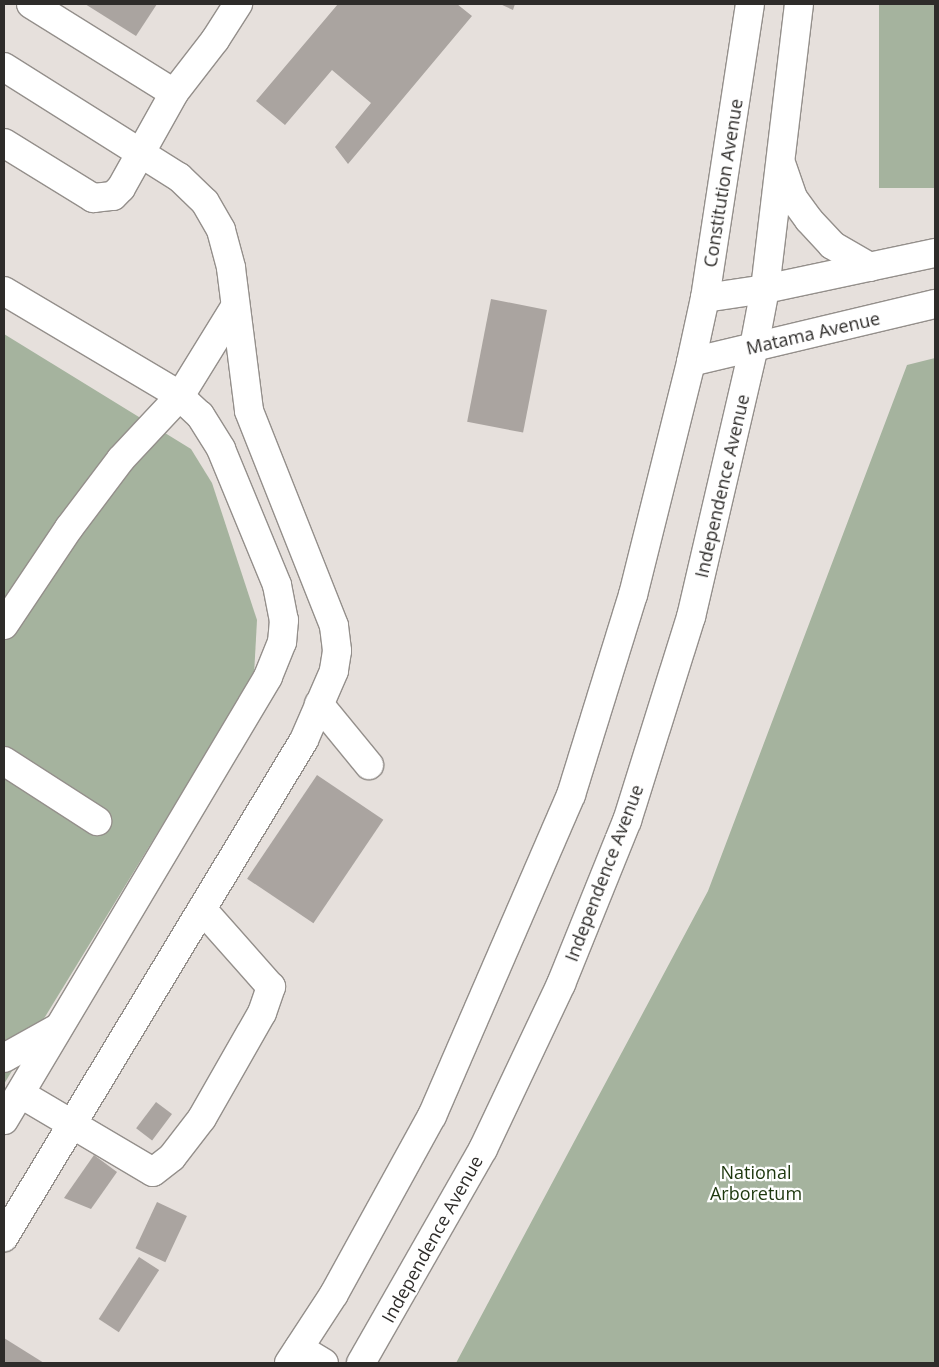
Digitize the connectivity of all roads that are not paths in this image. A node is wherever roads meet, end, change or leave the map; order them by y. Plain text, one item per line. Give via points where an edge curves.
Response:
1 (30, 4) edge
2 (238, 4) edge
3 (750, 4) edge
4 (799, 4) edge
5 (4, 67) edge
6 (174, 93) junction
7 (4, 143) edge
8 (140, 154) junction
9 (780, 160) junction
10 (935, 253) edge
11 (870, 267) junction
12 (765, 289) junction
13 (4, 291) edge
14 (704, 298) junction
15 (935, 304) edge
16 (235, 307) junction
17 (754, 347) junction
18 (691, 362) junction
19 (180, 396) junction
20 (4, 624) edge
21 (319, 704) junction
22 (4, 761) edge
23 (369, 765) dead end
24 (97, 821) dead end
25 (202, 909) junction
26 (57, 1028) junction
27 (4, 1058) edge
28 (21, 1094) junction
29 (4, 1120) edge
30 (73, 1122) junction
31 (4, 1237) edge
32 (294, 1356) edge
33 (324, 1363) edge
34 (361, 1363) edge

1 - 6 main road
2 - 6 main road
3 - 14 main road, Constitution Avenue
4 - 9 main road
5 - 8 main road
6 - 8 main road
7 - 8 main road via 101,200 122,188
8 - 16 main road via 179,177 205,202 221,230 231,268
9 - 11 main road via 793,198 809,220 832,245
9 - 12 main road
10 - 11 main road
11 - 12 main road
12 - 14 main road
12 - 17 main road
13 - 19 main road
14 - 18 main road, Constitution Avenue
15 - 17 main road, Matama Avenue
16 - 19 main road
16 - 21 main road via 249,411 334,626 337,651 334,671
17 - 18 main road, Matama Avenue
17 - 34 main road, Independence Avenue via 691,617 628,821 561,984 483,1149
18 - 32 main road via 633,595 570,796 432,1116 334,1294
19 - 20 main road via 121,459 69,528
19 - 26 main road via 200,415 221,449 277,585 284,620 282,642 268,677
21 - 23 main road
21 - 25 main road via 304,740
22 - 24 main road
25 - 30 main road
25 - 30 main road via 271,987 262,1014 202,1118 172,1157 153,1172
26 - 27 main road
26 - 28 main road
28 - 29 main road
28 - 30 main road
30 - 31 main road
32 - 33 main road

